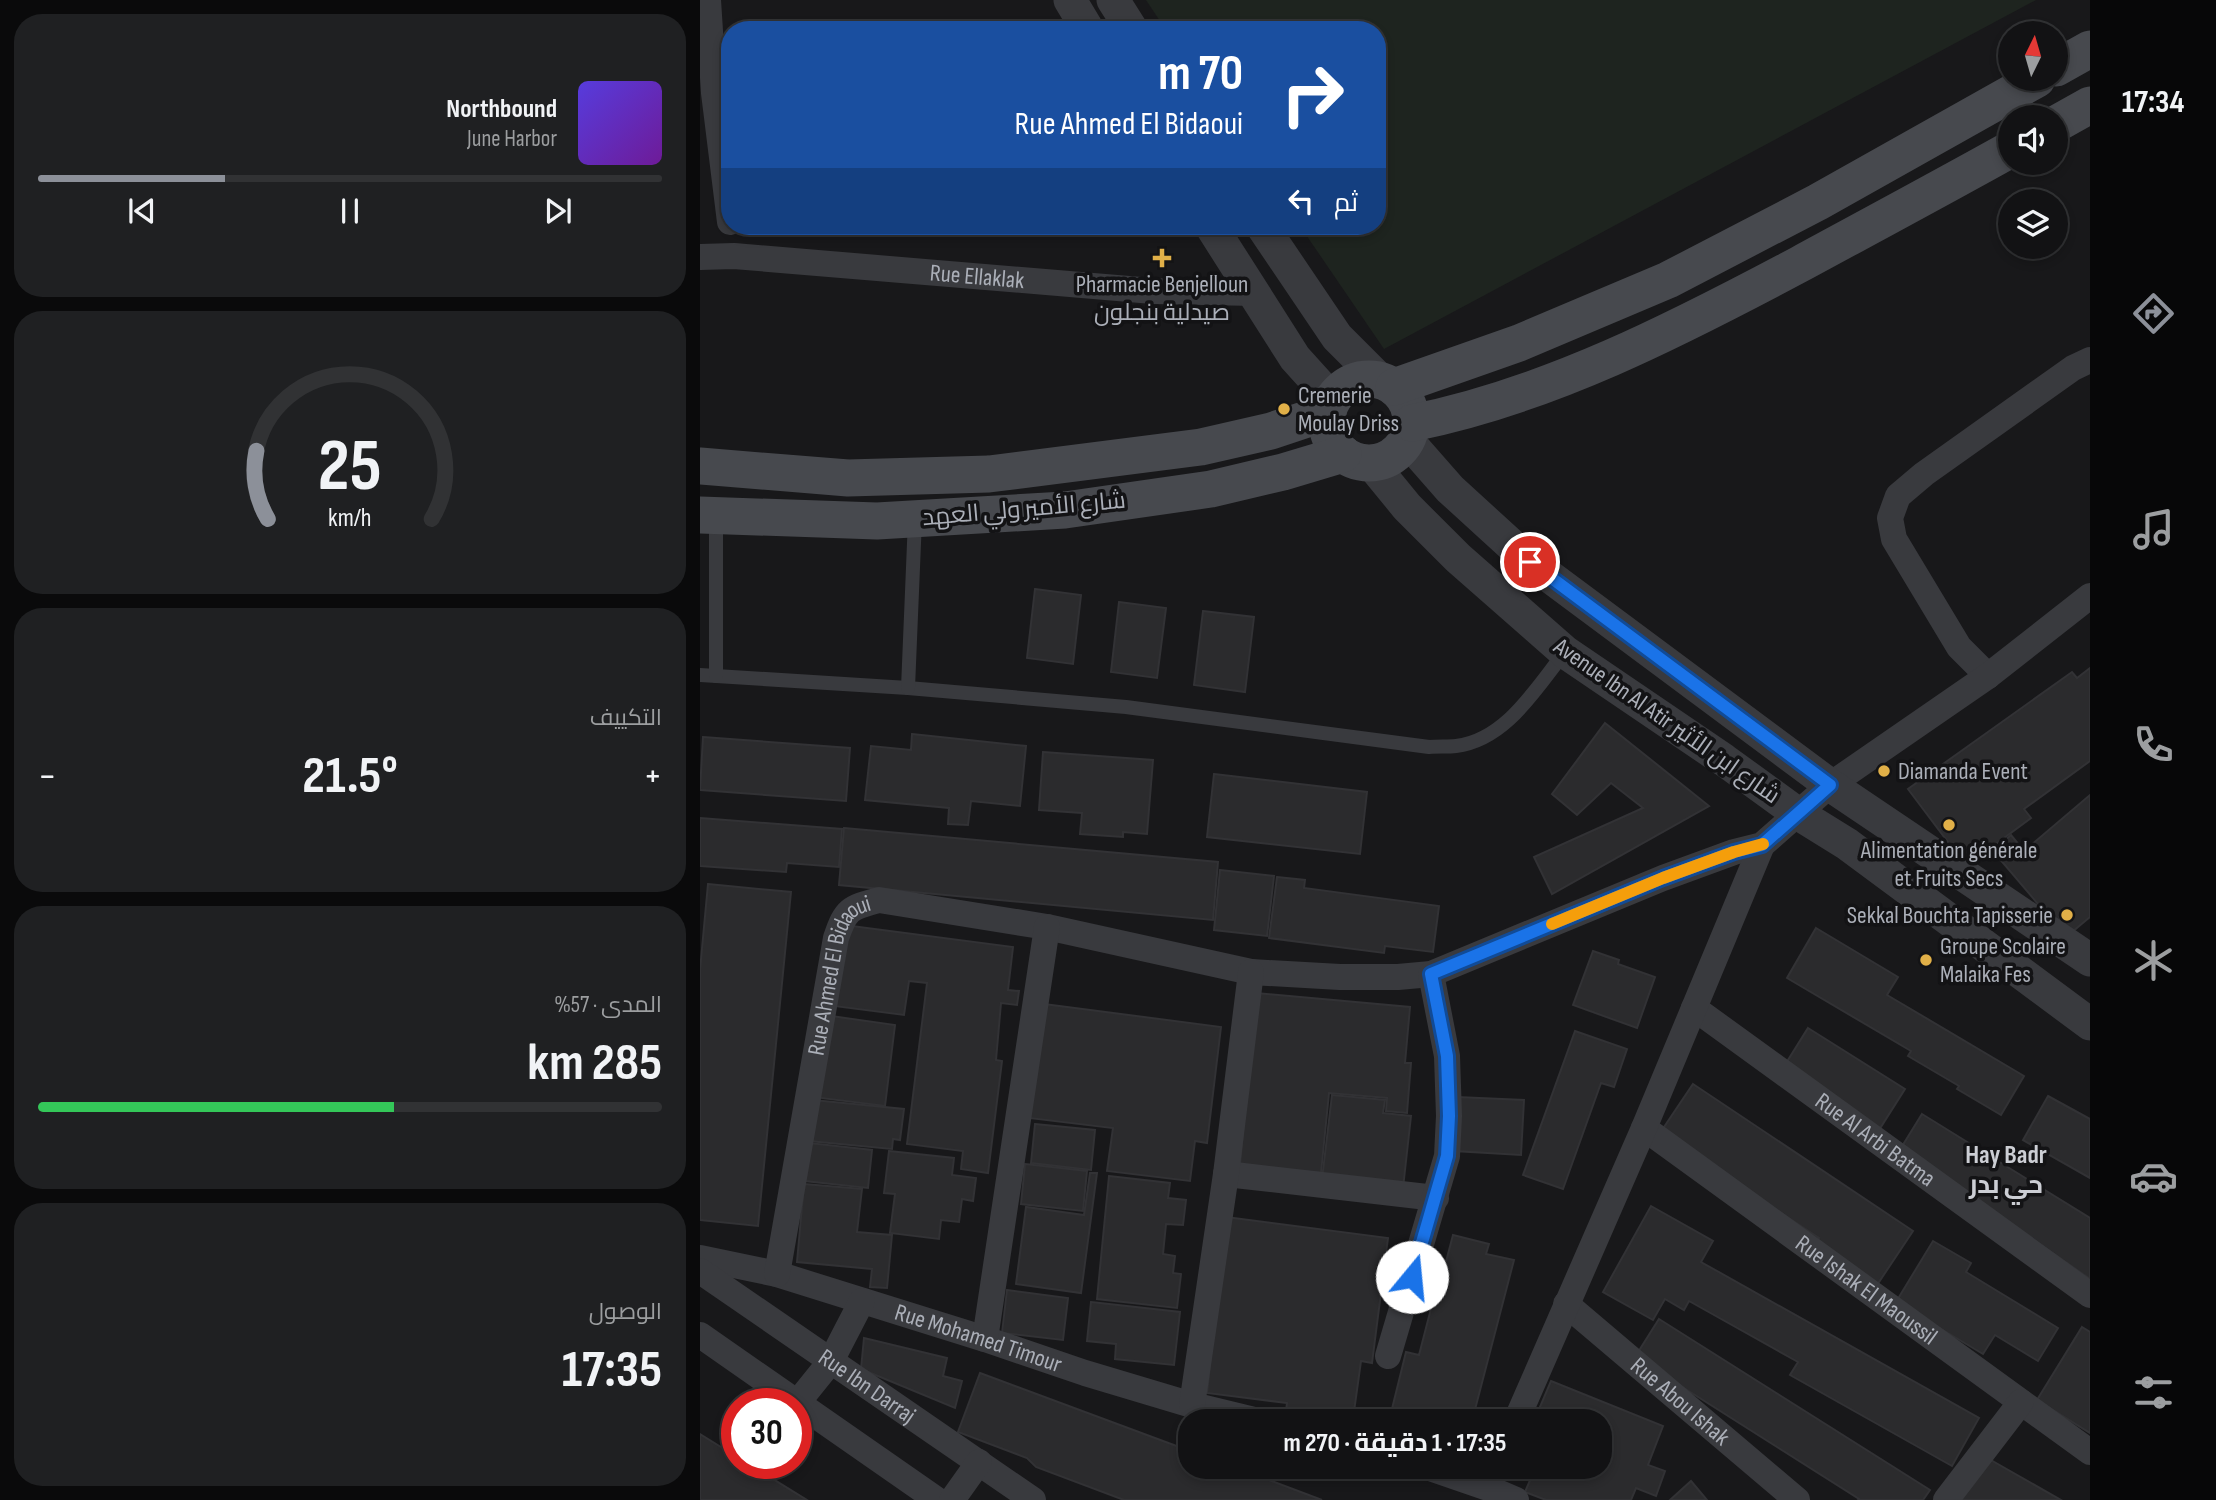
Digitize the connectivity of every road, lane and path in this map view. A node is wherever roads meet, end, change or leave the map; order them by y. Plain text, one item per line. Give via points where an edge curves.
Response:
1 (708, 0) edge
2 (1070, 0) edge
3 (1113, 0) edge
4 (1083, 21) edge
5 (1126, 21) edge
6 (2090, 49) edge
7 (2068, 61) edge
8 (2016, 91) edge
9 (715, 94) edge
10 (2090, 104) edge
11 (2068, 117) edge
12 (721, 146) edge
13 (1998, 156) edge
14 (731, 235) edge
15 (1218, 235) edge
16 (1268, 235) edge
17 (734, 256) junction
18 (700, 257) edge
19 (1256, 293) junction
20 (2090, 360) edge
21 (1387, 384) junction
22 (1331, 406) junction
23 (1409, 432) junction
24 (1357, 459) junction
25 (700, 466) edge
26 (708, 516) edge
27 (915, 519) junction
28 (2090, 596) edge
29 (1565, 652) junction
30 (700, 675) edge
31 (716, 676) junction
32 (1988, 676) junction
33 (908, 688) junction
34 (1830, 785) junction
35 (1797, 813) junction
36 (1762, 845) junction
37 (1047, 927) junction
38 (2090, 960) edge
39 (1251, 972) junction
40 (1431, 974) junction
41 (1694, 1008) junction
42 (2090, 1024) edge
43 (1644, 1128) junction
44 (1226, 1174) junction
45 (1436, 1198) junction
46 (700, 1258) edge
47 (700, 1271) edge
48 (777, 1274) junction
49 (2090, 1295) edge
50 (862, 1301) junction
51 (1566, 1304) junction
52 (700, 1335) edge
53 (985, 1339) junction
54 (1388, 1356) dead end
55 (831, 1362) junction
56 (777, 1388) edge
57 (809, 1388) edge
58 (2021, 1402) junction
59 (1192, 1405) junction
60 (1208, 1409) edge
61 (1521, 1409) edge
62 (812, 1412) edge
63 (2090, 1452) edge
64 (979, 1462) junction
65 (1494, 1479) edge
66 (1020, 1496) edge
67 (937, 1500) edge
68 (952, 1500) edge
69 (1516, 1500) edge
70 (1797, 1500) edge
71 (1946, 1500) edge

1 - 9 street
2 - 4 street
3 - 5 street
6 - 7 main road
8 - 21 main road via 1668,280 1519,342
9 - 12 street
10 - 11 main road
13 - 23 main road via 1680,326 1540,386
14 - 17 street
15 - 19 street
16 - 21 street via 1337,337
17 - 18 street, Rue Ellaklak
17 - 19 street, Rue Ellaklak via 1153,291
19 - 22 street
20 - 32 street via 1923,474 1898,496 1890,518 1894,539 1958,647
21 - 22 main road via 1356,382 1343,389
21 - 23 main road via 1409,405
22 - 24 main road via 1333,442
22 - 25 main road, شارع الأمير ولي العهد via 1271,432 1201,447 989,474 848,478
23 - 24 main road via 1391,458
23 - 34 street, Avenue Ibn Al Atir شارع ابن الأثير via 1450,489 1530,562
24 - 27 main road, شارع الأمير ولي العهد via 1211,489 1065,510
24 - 29 street, Avenue Ibn Al Atir شارع ابن الأثير via 1458,558
26 - 27 main road, شارع الأمير ولي العهد
26 - 31 lane
27 - 33 lane
28 - 32 street, Rue Ahmed El Bidaoui
29 - 33 lane via 1513,716 1486,737 1458,746 1429,747 1126,707
29 - 35 street, Avenue Ibn Al Atir شارع ابن الأثير
30 - 31 lane
31 - 33 lane
32 - 34 street, Rue Ahmed El Bidaoui
34 - 35 street, Rue Ahmed El Bidaoui
34 - 38 street, Avenue Ibn Al Atir شارع ابن الأثير
35 - 36 street, Rue Ahmed El Bidaoui
35 - 42 street, Avenue Ibn Al Atir شارع ابن الأثير via 1847,844
36 - 40 street, Rue Ahmed El Bidaoui via 1663,878
36 - 41 street
37 - 39 street, Rue Ahmed El Bidaoui
37 - 48 street, Rue Ahmed El Bidaoui via 879,900 858,905 844,915 836,938
37 - 53 street
39 - 40 street, Rue Ahmed El Bidaoui via 1340,977
39 - 44 street
40 - 45 street via 1447,1056 1449,1116 1447,1156
41 - 43 street
41 - 49 street, Rue Al Arbi Batma
43 - 51 street
43 - 58 street, Rue Ishak El Maoussil
44 - 45 street
44 - 59 street
45 - 54 street
46 - 48 street, Rue Mohamed Timour
47 - 55 street, Rue Ibn Darraj
48 - 50 street, Rue Mohamed Timour
50 - 53 street, Rue Mohamed Timour
50 - 55 street
51 - 61 street
51 - 70 street, Rue Abou Ishak
52 - 56 street
53 - 59 street, Rue Mohamed Timour
55 - 57 street
55 - 64 street, Rue Ibn Darraj
58 - 63 street, Rue Ishak El Maoussil
58 - 71 street
59 - 60 street, Rue Mohamed Timour
62 - 67 street
64 - 66 street, Rue Ibn Darraj
64 - 68 street
65 - 69 street

